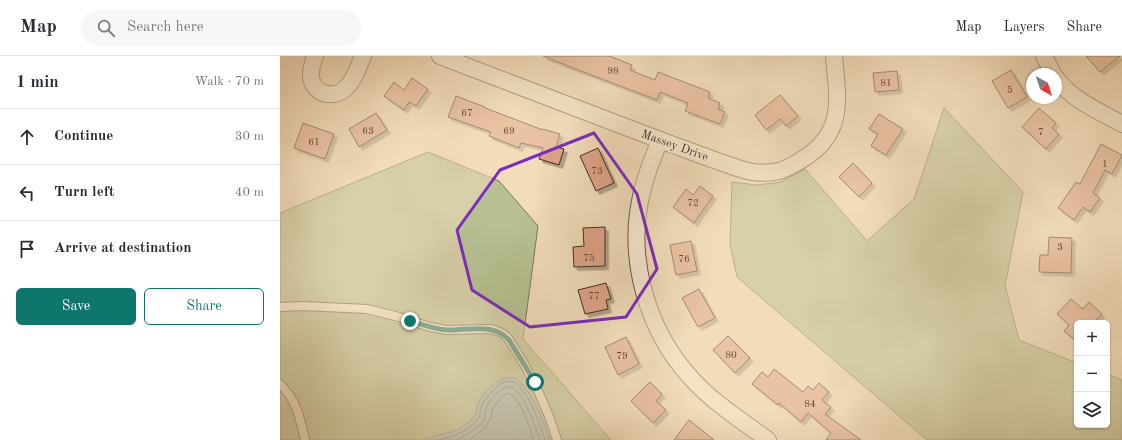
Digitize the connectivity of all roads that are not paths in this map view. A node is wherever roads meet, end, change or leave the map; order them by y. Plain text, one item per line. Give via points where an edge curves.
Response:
1 (315, 56) edge
2 (363, 56) edge
3 (440, 56) edge
4 (834, 56) edge
5 (1044, 56) edge
6 (1050, 68) edge
7 (1062, 85) edge
8 (1122, 124) edge
9 (660, 140) junction
10 (280, 307) edge
11 (280, 384) edge
12 (306, 440) edge
13 (558, 440) edge
14 (768, 440) edge

1 - 2 street via 310,76 314,87 322,94 333,95 345,89 355,76
3 - 9 street, Massey Drive
4 - 9 street, Massey Drive via 838,98 834,122 816,150 792,166 779,171 753,172
5 - 6 street
7 - 8 street via 1086,104
9 - 14 street via 646,178 638,212 637,258 646,299 665,342 690,377 722,406
10 - 13 lane via 367,309 446,330 496,330 506,336 535,382
11 - 12 lane via 296,405

